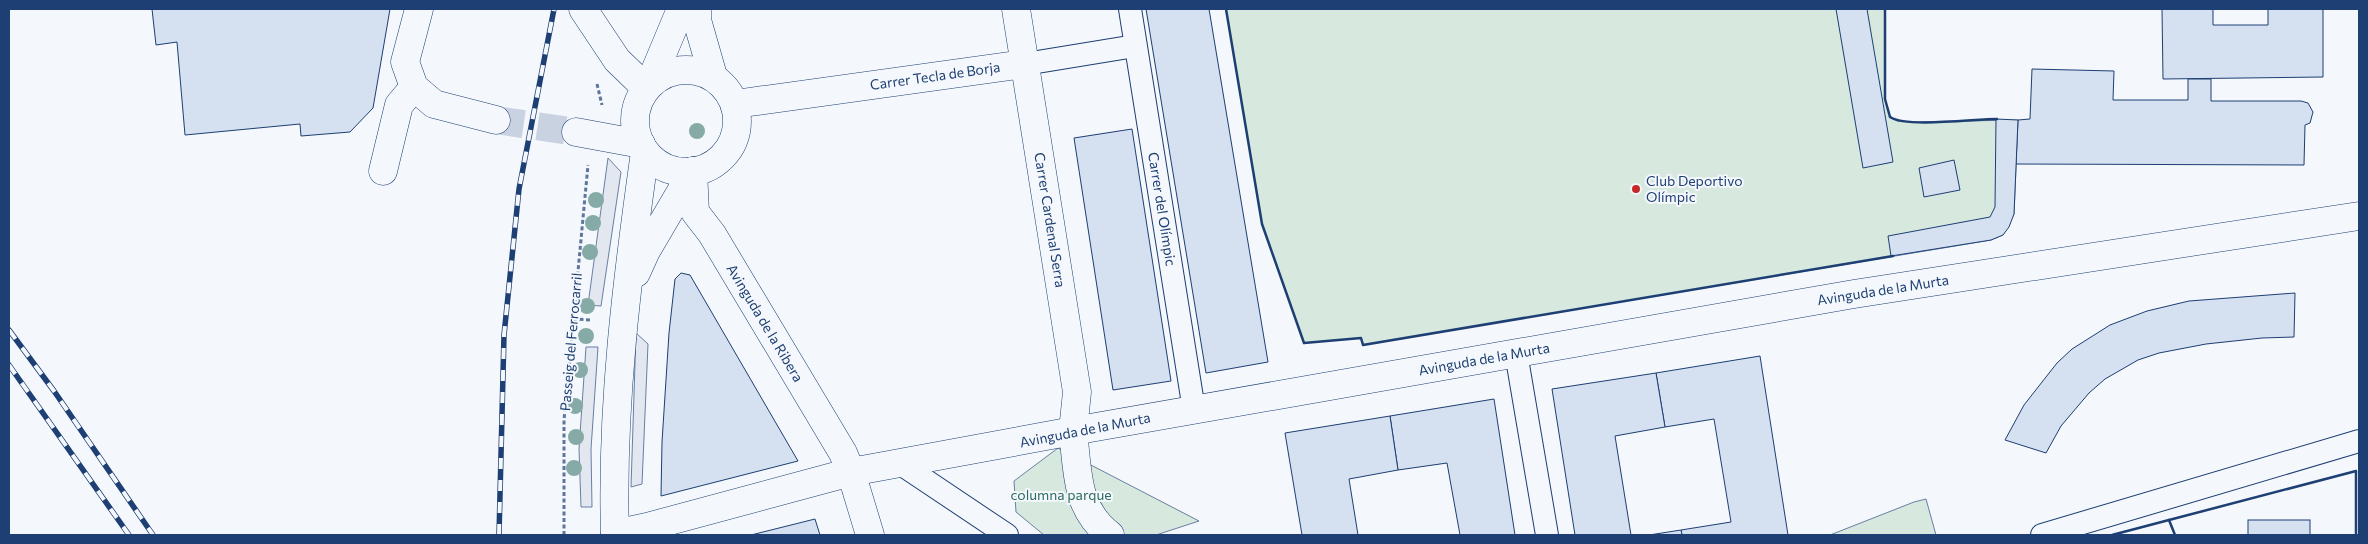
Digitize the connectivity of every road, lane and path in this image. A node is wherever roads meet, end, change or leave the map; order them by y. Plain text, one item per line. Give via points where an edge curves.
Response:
1 (419, 9) edge
2 (583, 9) edge
3 (681, 9) edge
4 (698, 9) edge
5 (1016, 9) edge
6 (1130, 9) edge
7 (1135, 46) junction
8 (1025, 64) junction
9 (713, 76) junction
10 (596, 82) dead end
11 (648, 86) junction
12 (414, 87) junction
13 (735, 104) junction
14 (603, 109) dead end
15 (496, 120) tunnel mouth
16 (576, 132) tunnel mouth
17 (643, 148) junction
18 (589, 160) dead end
19 (383, 171) dead end
20 (693, 172) junction
21 (2359, 216) edge
22 (625, 300) junction
23 (573, 319) junction
24 (599, 321) dead end
25 (1516, 353) junction
26 (1194, 410) junction
27 (1073, 431) junction
28 (2359, 441) edge
29 (898, 462) junction
30 (851, 472) junction
31 (564, 535) edge
32 (615, 535) edge
33 (870, 535) edge
34 (1007, 535) edge
35 (1110, 535) edge
36 (1546, 535) edge
37 (2042, 535) edge

1 - 12 street via 406,62
2 - 11 street via 618,60
3 - 11 street
4 - 9 street via 697,20
5 - 8 street, Carrer Cardenal Serra
6 - 7 street, Carrer del Olímpic
7 - 8 street, Carrer Tecla de Borja
7 - 26 street, Carrer del Olímpic
8 - 13 street, Carrer Tecla de Borja
8 - 27 street, Carrer Cardenal Serra via 1077,392
9 - 11 street via 697,70 680,69 664,74
9 - 13 street via 727,88
10 - 14 path
11 - 17 street via 638,101 635,116
12 - 15 street via 434,104
12 - 19 street via 399,105
13 - 20 street via 738,119 730,148 708,167
16 - 17 street
17 - 20 street via 654,162 666,168
17 - 22 street
18 - 23 path, Passeig del Ferrocarril
20 - 22 street via 646,251
20 - 30 street, Avinguda de la Ribera via 695,212 712,234 843,453
21 - 25 street, Avinguda de la Murta via 1854,294
22 - 32 street via 615,433
23 - 24 path
23 - 31 path, Passeig del Ferrocarril via 564,420
25 - 26 street, Avinguda de la Murta
25 - 36 street
26 - 27 street, Avinguda de la Murta
27 - 29 street, Avinguda de la Murta
27 - 35 street via 1084,504 1098,526
28 - 37 street
29 - 30 street, Avinguda de la Murta
29 - 34 street
30 - 32 street, Avinguda de la Murta
30 - 33 street, Avinguda de la Ribera

